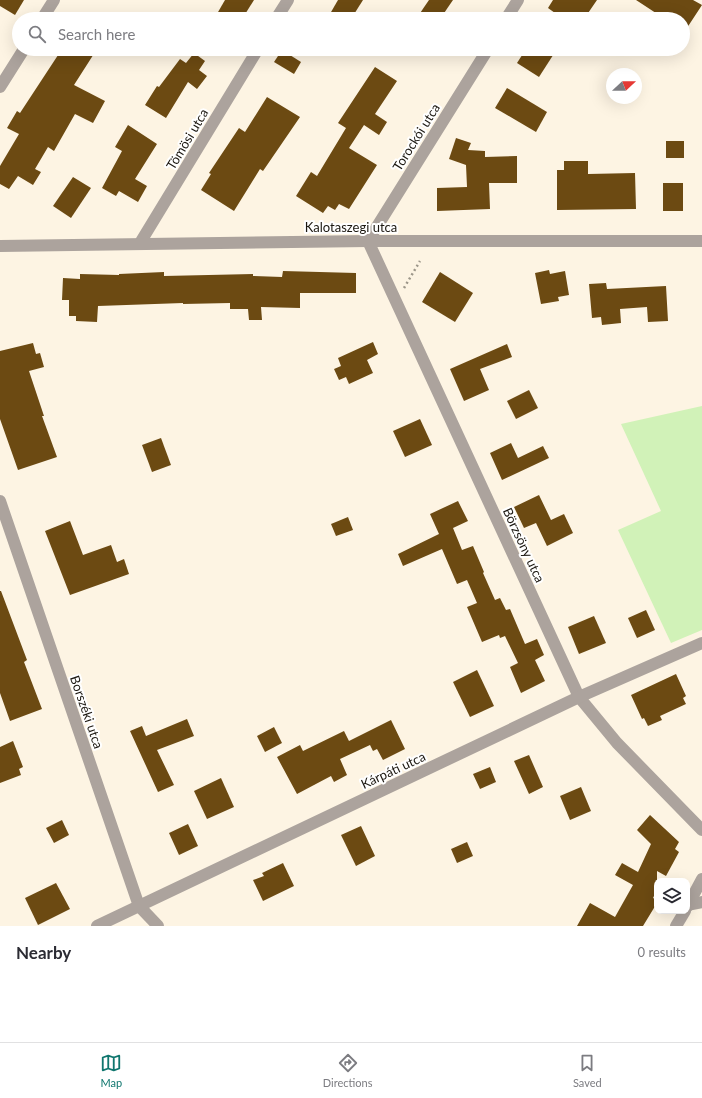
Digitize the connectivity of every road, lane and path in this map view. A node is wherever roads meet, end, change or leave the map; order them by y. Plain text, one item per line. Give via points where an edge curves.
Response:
1 (54, 0) edge
2 (288, 0) edge
3 (518, 0) edge
4 (46, 12) edge
5 (280, 12) edge
6 (510, 12) edge
7 (20, 56) edge
8 (254, 56) edge
9 (484, 56) edge
10 (0, 87) edge
11 (368, 241) junction
12 (702, 241) edge
13 (140, 243) junction
14 (0, 246) edge
15 (420, 261) dead end
16 (395, 302) junction
17 (0, 501) edge
18 (702, 643) edge
19 (579, 697) junction
20 (702, 830) edge
21 (702, 879) edge
22 (690, 902) edge
23 (702, 902) edge
24 (139, 906) junction
25 (690, 907) edge
26 (683, 914) edge
27 (97, 926) edge
28 (158, 926) edge
29 (676, 926) edge

1 - 4 street
2 - 5 street
3 - 6 street
7 - 10 street
8 - 13 street, Tömösi utca
9 - 11 street, Torockói utca
11 - 12 street, Kalotaszegi utca
11 - 13 street, Kalotaszegi utca
11 - 16 street, Börzsöny utca
13 - 14 street, Kalotaszegi utca
15 - 16 path
16 - 19 street, Börzsöny utca
17 - 24 street, Borszéki utca
18 - 19 street, Kárpáti utca
19 - 20 street, Börzsöny utca via 617,743
19 - 24 street, Kárpáti utca
21 - 22 street
23 - 25 street
24 - 27 street, Kárpáti utca
24 - 28 street, Borszéki utca
26 - 29 street

